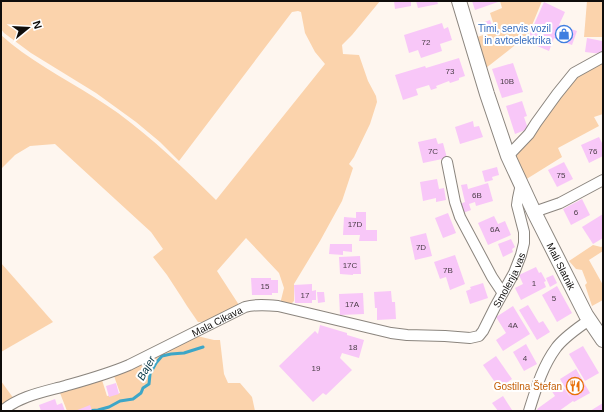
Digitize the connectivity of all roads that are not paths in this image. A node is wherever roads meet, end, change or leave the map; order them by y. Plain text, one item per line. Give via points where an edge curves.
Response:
1 (459, 1) edge
2 (603, 57) edge
3 (508, 156) junction
4 (447, 162) dead end
5 (603, 180) edge
6 (521, 184) junction
7 (534, 212) junction
8 (502, 292) junction
9 (589, 320) junction
10 (445, 336) joint
11 (603, 340) edge
12 (2, 411) edge
13 (529, 411) edge

1 - 3 main road
2 - 3 street via 574,73 529,134
3 - 6 main road
4 - 8 street via 460,217
5 - 7 street via 560,203
6 - 7 main road
6 - 8 street, Smolenja vas via 517,205 524,243 514,274
7 - 9 main road, Mali Slatnik
8 - 10 street, Smolenja vas via 479,336
9 - 11 main road, Mali Slatnik
9 - 13 street via 557,347 546,364
10 - 12 street, Mala Cikava via 407,335 278,306 251,305 113,372 28,396

